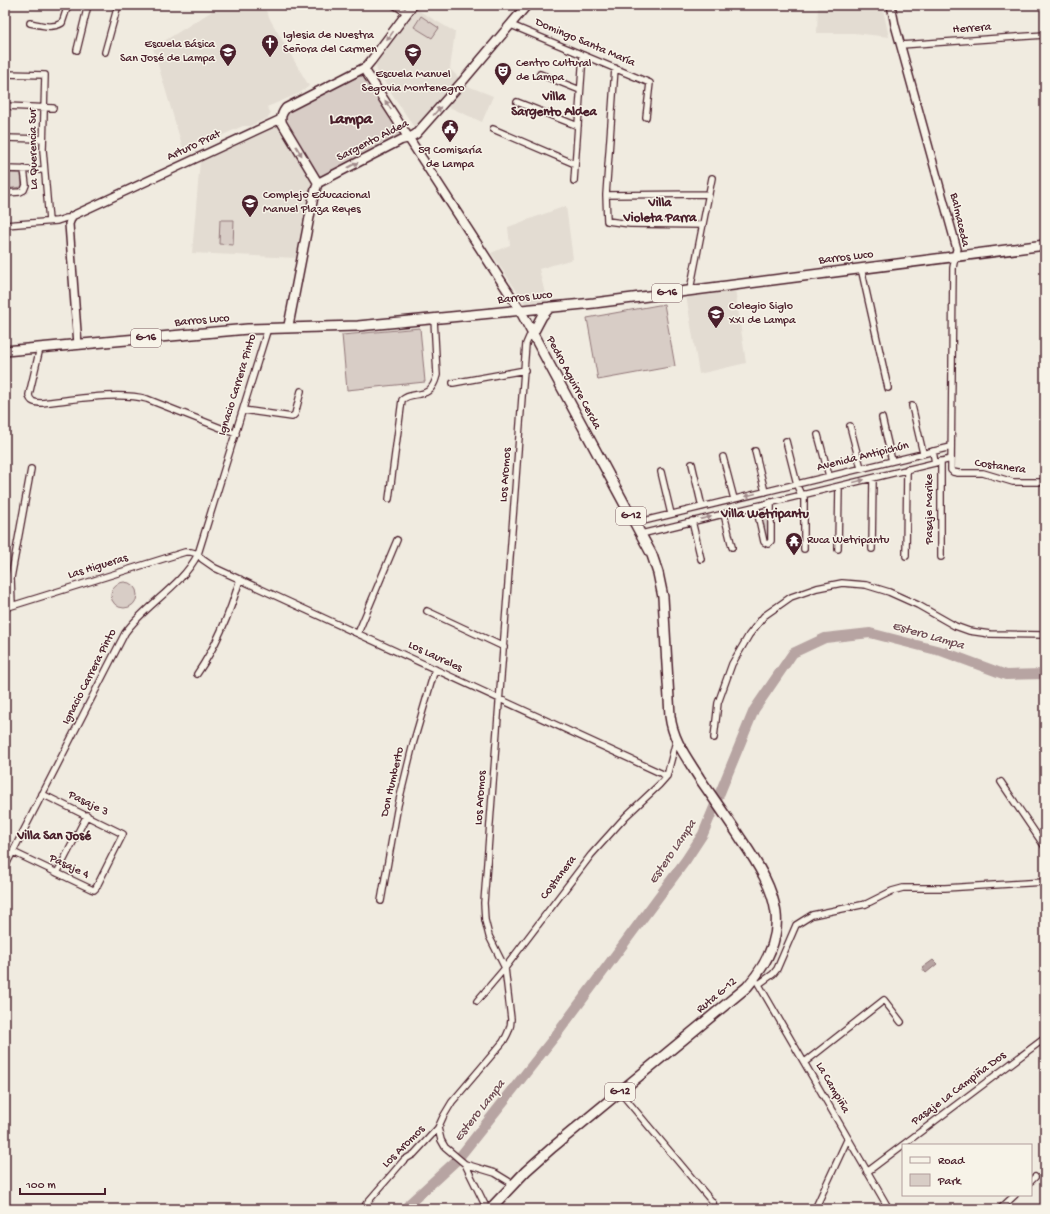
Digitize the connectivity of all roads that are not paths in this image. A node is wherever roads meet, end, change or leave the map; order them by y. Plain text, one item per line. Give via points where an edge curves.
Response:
1 (68, 5) edge
2 (88, 5) edge
3 (118, 5) edge
4 (394, 5) edge
5 (413, 5) edge
6 (527, 5) edge
7 (892, 5) edge
8 (407, 13) junction
9 (30, 23) dead end
10 (511, 24) junction
11 (1045, 35) edge
12 (901, 45) junction
13 (77, 50) dead end
14 (105, 52) dead end
15 (583, 55) junction
16 (615, 68) junction
17 (364, 69) junction
18 (5, 74) edge
19 (540, 74) dead end
20 (580, 90) junction
21 (517, 102) dead end
22 (5, 106) edge
23 (44, 107) junction
24 (54, 108) dead end
25 (646, 117) dead end
26 (281, 119) junction
27 (578, 126) junction
28 (493, 130) dead end
29 (5, 138) edge
30 (409, 138) junction
31 (43, 139) junction
32 (575, 164) junction
33 (5, 169) edge
34 (24, 170) junction
35 (44, 170) junction
36 (712, 178) dead end
37 (574, 181) dead end
38 (318, 183) junction
39 (5, 193) edge
40 (709, 194) junction
41 (606, 195) junction
42 (70, 218) junction
43 (49, 221) junction
44 (5, 225) edge
45 (703, 225) junction
46 (1045, 244) edge
47 (955, 257) junction
48 (861, 268) junction
49 (690, 290) junction
50 (550, 307) junction
51 (520, 310) junction
52 (434, 319) junction
53 (268, 328) junction
54 (288, 328) junction
55 (533, 333) junction
56 (78, 344) junction
57 (40, 348) junction
58 (5, 351) edge
59 (524, 370) junction
60 (453, 383) dead end
61 (888, 388) dead end
62 (301, 390) dead end
63 (912, 406) dead end
64 (243, 410) junction
65 (882, 418) dead end
66 (850, 426) dead end
67 (236, 434) junction
68 (818, 435) dead end
69 (786, 441) dead end
70 (951, 446) junction
71 (755, 451) dead end
72 (933, 451) junction
73 (923, 453) junction
74 (723, 458) dead end
75 (951, 459) junction
76 (892, 461) junction
77 (938, 462) junction
78 (692, 464) dead end
79 (861, 468) junction
80 (31, 469) dead end
81 (908, 470) junction
82 (952, 471) joint
83 (661, 472) dead end
84 (829, 476) junction
85 (873, 478) junction
86 (1045, 482) edge
87 (797, 484) junction
88 (789, 486) junction
89 (839, 486) junction
90 (765, 492) junction
91 (803, 495) junction
92 (792, 497) junction
93 (390, 499) dead end
94 (734, 499) junction
95 (771, 502) junction
96 (756, 506) junction
97 (702, 507) junction
98 (724, 514) junction
99 (668, 515) junction
100 (692, 521) junction
101 (635, 523) junction
102 (668, 527) junction
103 (641, 534) junction
104 (397, 540) dead end
105 (732, 547) dead end
106 (804, 549) dead end
107 (838, 549) dead end
108 (872, 549) dead end
109 (198, 554) junction
110 (906, 556) dead end
111 (942, 557) dead end
112 (701, 558) dead end
113 (240, 579) junction
114 (12, 603) junction
115 (5, 608) edge
116 (427, 611) dead end
117 (359, 631) junction
118 (1045, 635) edge
119 (504, 647) junction
120 (435, 669) junction
121 (197, 674) dead end
122 (499, 698) junction
123 (714, 738) dead end
124 (676, 741) junction
125 (667, 776) junction
126 (1001, 782) dead end
127 (42, 794) junction
128 (87, 815) junction
129 (1045, 847) edge
130 (13, 852) junction
131 (5, 867) edge
132 (57, 873) junction
133 (1045, 882) edge
134 (94, 890) joint
135 (381, 901) dead end
136 (505, 968) junction
137 (756, 981) junction
138 (477, 1001) dead end
139 (901, 1022) dead end
140 (1045, 1038) edge
141 (805, 1062) junction
142 (620, 1092) junction
143 (438, 1128) junction
144 (848, 1138) junction
145 (904, 1144) edge
146 (902, 1146) edge
147 (465, 1164) junction
148 (867, 1172) junction
149 (513, 1184) junction
150 (1014, 1196) edge
151 (713, 1203) dead end
152 (364, 1209) edge
153 (488, 1209) edge
154 (815, 1209) edge
155 (889, 1209) edge
156 (1000, 1209) edge

1 - 9 street via 62,23 58,26
2 - 13 street
3 - 14 street
4 - 8 street
5 - 8 main road, Arturo Prat
6 - 10 main road, Sargento Aldea
7 - 12 street, Balmaceda
8 -> 17 main road, Arturo Prat
10 - 15 street, Domingo Santa María
30 -> 10 main road, Sargento Aldea via 418,132
11 - 12 street, Herrera
12 - 47 street, Balmaceda via 956,249
15 - 16 street, Domingo Santa María
15 - 20 street
16 - 25 street, Domingo Santa María via 650,82
16 - 41 street
17 - 26 main road, Arturo Prat via 286,108
30 -> 17 main road, Pedro Aguirre Cerda
18 - 23 street, La Querencia Sur via 45,75
19 - 20 street
20 - 27 street
21 - 27 street
22 - 23 street
23 - 24 street
23 - 31 street, La Querencia Sur
26 -> 38 main road
26 - 42 street, Arturo Prat
27 - 32 street
28 - 32 street
29 - 31 street
38 -> 30 main road, Sargento Aldea
30 - 51 main road, Pedro Aguirre Cerda
31 - 35 street, La Querencia Sur
32 - 37 street
33 - 34 street
34 - 35 street
34 - 39 street via 24,190
35 - 43 street, La Querencia Sur
36 - 40 street
38 - 54 main road
40 - 41 street
40 - 45 street
41 - 45 street via 607,221 630,224
42 - 43 street
42 - 56 street
43 - 44 street
45 - 49 street
46 - 47 main road, Barros Luco / G-16
47 - 48 main road, Barros Luco / G-16
47 - 70 street, Balmaceda
48 - 49 main road, Barros Luco / G-16
48 - 61 street
49 - 50 main road, Barros Luco / G-16
50 - 51 main road, Barros Luco / G-16
50 - 55 main road
51 - 52 main road, Barros Luco / G-16
51 - 55 main road, Pedro Aguirre Cerda / G-12
52 - 54 main road, Barros Luco / G-16 via 358,326
52 - 93 street via 437,375 428,391 402,400
53 - 54 main road, Barros Luco / G-16
53 - 56 main road, Barros Luco / G-16
53 - 64 street, Ignacio Carrera Pinto
55 - 59 street, Los Aromos via 527,342
55 - 101 main road, Pedro Aguirre Cerda / G-12
56 - 57 main road, Barros Luco / G-16
57 - 58 main road, Barros Luco / G-16
57 - 67 street via 29,395 33,401 42,403 99,397 136,397
59 - 60 street
59 - 119 street, Los Aromos
62 - 64 street via 296,414 292,417
63 - 73 street
64 - 67 street, Ignacio Carrera Pinto
65 - 76 street
66 - 79 street
67 - 109 street, Ignacio Carrera Pinto
68 - 84 street
69 - 87 street
70 - 72 street, Avenida Antipichún
70 - 75 street, Balmaceda
71 - 90 street
72 - 73 street, Avenida Antipichún
72 - 77 street
73 - 76 street, Avenida Antipichún
74 - 94 street
75 - 77 street, Avenida Antipichún
75 - 82 street, Balmaceda
76 - 79 street, Avenida Antipichún
77 - 81 street, Avenida Antipichún
77 - 111 street, Pasaje Marike
78 - 97 street
79 - 84 street, Avenida Antipichún
80 - 114 street via 11,578
81 - 85 street, Avenida Antipichún
81 - 110 street
82 - 86 street, Costanera via 987,474 1013,482
83 - 99 street
84 - 87 street, Avenida Antipichún
89 -> 85 street, Avenida Antipichún
85 - 108 street
87 - 88 street, Avenida Antipichún
87 - 91 street via 798,491
88 - 90 street, Avenida Antipichún
88 - 92 street via 793,491
89 - 91 street, Avenida Antipichún
89 - 107 street
90 -> 94 street, Avenida Antipichún
91 - 92 street, Avenida Antipichún
91 - 106 street
92 - 95 street, Avenida Antipichún
94 - 97 street, Avenida Antipichún
95 - 96 street, Avenida Antipichún
95 - 96 street via 771,541 768,544 764,542
96 - 98 street, Avenida Antipichún
97 - 99 street, Avenida Antipichún
100 -> 98 street, Avenida Antipichún
98 - 105 street
99 - 101 street, Avenida Antipichún
99 - 102 street
100 - 102 street, Avenida Antipichún
100 - 112 street
101 - 103 main road, Pedro Aguirre Cerda / G-12
102 - 103 street, Avenida Antipichún
103 - 124 main road, Pedro Aguirre Cerda / G-12 via 652,555 662,588 670,716
104 - 117 street
109 - 113 street, Los Laureles via 210,564
109 - 114 street, Las Higueras via 185,552
109 - 127 street, Ignacio Carrera Pinto via 185,573 136,619 125,633
113 - 117 street, Los Laureles
113 - 121 street via 227,618
114 - 115 street, Las Higueras
116 - 119 street
117 - 120 street, Los Laureles
118 - 123 street via 970,631 955,626 889,592 866,585 842,583 817,588 791,597 764,616 749,636 732,664 718,703
119 - 122 street, Los Aromos
120 - 122 street, Los Laureles
120 - 135 street, Don Humberto via 398,805
122 - 125 street, Los Laureles
122 - 136 street, Los Aromos via 484,903 489,936
124 - 125 street
124 - 137 main road, Ruta G-12 / G-12 via 768,881 773,896 776,932 770,952
125 - 136 street, Costanera via 591,855
126 - 129 street
127 - 128 street, Pasaje 3
127 - 130 street, Ignacio Carrera Pinto
128 - 132 street
128 - 134 street, Pasaje 3 via 123,834
130 - 131 street, Ignacio Carrera Pinto
130 - 132 street, Pasaje 4
132 - 134 street, Pasaje 4
133 - 137 street via 903,888 866,904 812,915 796,925 773,974
136 - 138 street, Costanera
136 - 143 street, Los Aromos via 511,1019 508,1034 452,1102
137 - 141 street, La Campiña
137 - 142 main road, Ruta G-12 / G-12
139 - 141 street via 884,1000
140 - 145 street, Pasaje La Campiña Dos
141 - 144 street, La Campiña
142 - 149 main road, Ruta G-12 / G-12
142 - 151 street
143 - 147 street via 443,1144
143 - 152 street, Los Aromos via 414,1154 404,1160
144 - 148 street, La Campiña
144 - 154 street
146 - 148 street, Pasaje La Campiña Dos
147 - 149 street via 495,1173
147 - 153 street
148 - 155 street, La Campiña
149 - 153 main road, Ruta G-12 / G-12
150 - 156 street

